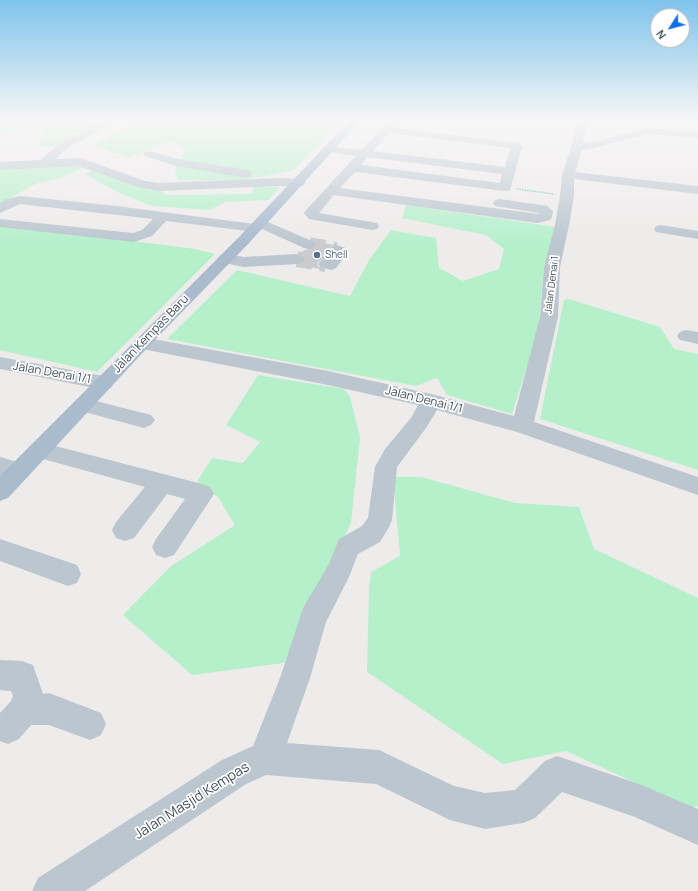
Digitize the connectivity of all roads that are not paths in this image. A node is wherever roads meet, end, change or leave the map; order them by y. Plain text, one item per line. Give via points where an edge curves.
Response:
1 (176, 162) edge
2 (316, 162) edge
3 (322, 162) edge
4 (358, 162) edge
5 (429, 162) edge
6 (512, 162) edge
7 (572, 162) edge
8 (45, 163) joint
9 (0, 166) edge
10 (352, 169) junction
11 (509, 171) junction
12 (376, 174) junction
13 (568, 175) junction
14 (412, 179) junction
15 (301, 180) junction
16 (280, 182) junction
17 (394, 188) dead end
18 (365, 190) junction
19 (698, 190) edge
20 (332, 191) junction
21 (501, 198) junction
22 (545, 198) dead end
23 (401, 201) junction
24 (0, 209) edge
25 (163, 216) junction
26 (0, 223) edge
27 (258, 225) junction
28 (372, 226) dead end
29 (661, 229) dead end
30 (698, 235) edge
31 (294, 238) junction
32 (309, 244) tunnel mouth
33 (336, 250) dead end
34 (225, 259) junction
35 (277, 259) junction
36 (298, 259) tunnel mouth
37 (326, 264) dead end
38 (142, 343) junction
39 (0, 363) edge
40 (104, 383) junction
41 (431, 401) junction
42 (84, 405) junction
43 (144, 420) dead end
44 (522, 426) junction
45 (40, 450) junction
46 (10, 468) edge
47 (162, 483) junction
48 (698, 486) edge
49 (0, 491) edge
50 (125, 530) dead end
51 (165, 547) dead end
52 (0, 550) edge
53 (68, 574) dead end
54 (0, 675) edge
55 (90, 724) dead end
56 (265, 758) junction
57 (698, 827) edge
58 (51, 891) edge

1 - 16 street
2 - 15 main road, Jalan Kempas Baru
3 - 15 main road, Jalan Kempas Baru
4 - 10 street
5 - 11 street
6 - 11 street
7 - 13 street, Jalan Denai 1
8 - 9 street
8 - 16 street via 83,163 142,184 159,187
10 - 12 street
10 - 20 street
10 - 21 street
11 - 21 street
12 - 14 street
12 - 18 street
13 - 19 street
13 - 44 street, Jalan Denai 1 via 567,196 552,267 549,317
14 - 21 street
14 - 23 street
15 - 16 street
15 - 27 main road, Jalan Kempas Baru
17 - 18 street
18 - 20 street
18 - 23 street
20 - 28 street via 311,215
21 - 22 street
21 - 23 street
24 - 25 street via 20,200
25 - 26 street via 147,233 134,238
25 - 27 street
27 - 31 street
27 - 34 main road, Jalan Kempas Baru
29 - 30 street
31 - 32 street
31 - 35 street
33 - 37 street via 341,251 331,266
34 - 35 street via 244,262
34 - 38 main road, Jalan Kempas Baru
35 - 36 street
38 - 40 main road, Jalan Kempas Baru
38 - 41 street, Jalan Denai 1/1 via 328,378
39 - 40 street, Jalan Denai 1/1
40 - 42 main road, Jalan Kempas Baru
41 - 44 street, Jalan Denai 1/1
41 - 56 street via 410,435 386,466 380,520 371,534 348,548 340,569 313,618 295,678
42 - 43 street
42 - 45 main road, Jalan Kempas Baru
44 - 48 street, Jalan Denai 1/1
45 - 46 main road, Jalan Kempas Baru
45 - 47 street
46 - 49 main road, Jalan Kempas Baru
47 - 50 street
47 - 51 street via 202,494
52 - 53 street
54 - 55 street via 22,676 28,696 16,719 49,709
56 - 57 street, Jalan Masjid Kempas via 379,767 450,803 484,811 523,806 557,773 638,801
56 - 58 street, Jalan Masjid Kempas via 234,772

